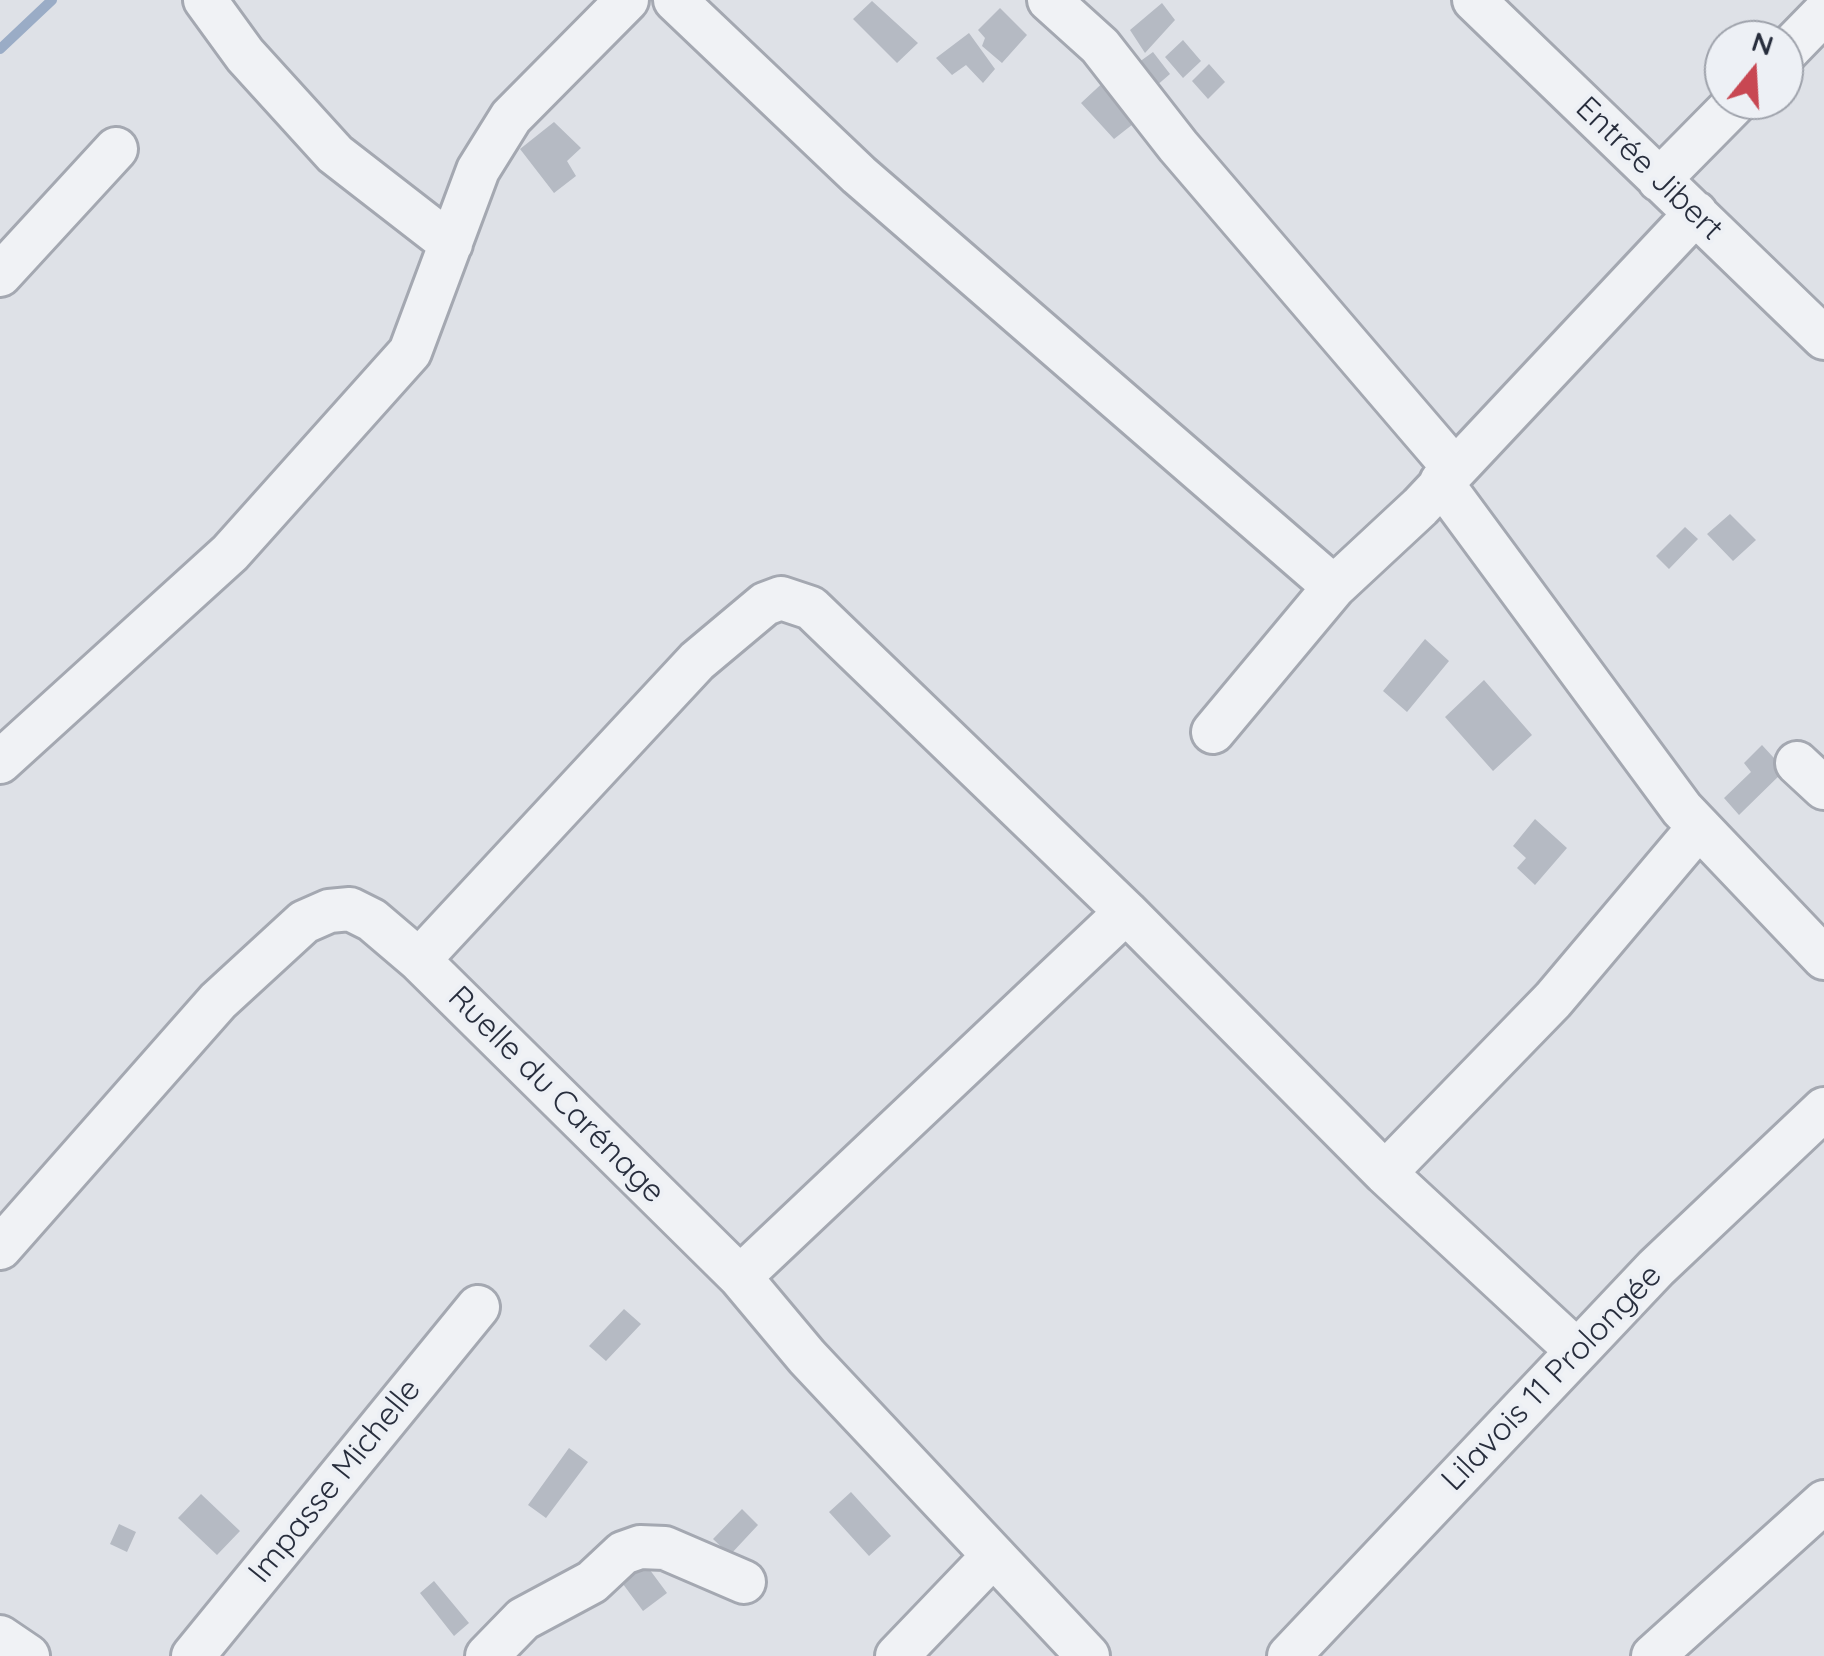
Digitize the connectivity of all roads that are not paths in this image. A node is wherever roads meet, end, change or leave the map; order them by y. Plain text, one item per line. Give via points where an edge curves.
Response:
1 (205, 0) edge
2 (626, 0) edge
3 (675, 0) edge
4 (1049, 0) edge
5 (1474, 0) edge
6 (1824, 13) edge
7 (1804, 34) edge
8 (1718, 120) edge
9 (116, 149) dead end
10 (1659, 180) junction
11 (1696, 213) junction
12 (450, 244) junction
13 (0, 275) edge
14 (1824, 338) edge
15 (1447, 475) junction
16 (1334, 587) junction
17 (1213, 732) dead end
18 (0, 762) edge
19 (1700, 827) junction
20 (1126, 912) junction
21 (1824, 958) edge
22 (418, 960) junction
23 (1824, 1108) edge
24 (1385, 1173) junction
25 (0, 1248) edge
26 (740, 1277) junction
27 (478, 1307) dead end
28 (1577, 1351) junction
29 (1824, 1502) edge
30 (991, 1558) junction
31 (744, 1582) dead end
32 (0, 1637) edge
33 (1670, 1651) edge
34 (28, 1656) edge
35 (192, 1656) edge
36 (486, 1656) edge
37 (898, 1656) edge
38 (1088, 1656) edge
39 (1288, 1656) edge

1 - 12 street via 244,55 335,154
2 - 12 street via 511,117 478,170
3 - 16 street via 859,175
4 - 15 street via 1100,46
5 - 10 street, Entrée Jibert
6 - 7 street
8 - 10 street
9 - 13 street
10 - 11 street, Entrée Jibert
11 - 14 street, Entrée Jibert
11 - 15 street
12 - 18 street via 410,352 230,554
15 - 16 street
15 - 19 street
16 - 17 street
19 - 21 street
19 - 24 street via 1553,1000
20 - 22 street via 811,608 781,598 765,604 698,662
20 - 24 street
20 - 26 street
22 - 25 street, Ruelle du Carénage via 350,909 304,922 218,1002
22 - 26 street, Ruelle du Carénage
23 - 28 street, Lilavois 11 Prolongée
24 - 28 street
26 - 30 street, Ruelle du Carénage
27 - 35 street, Impasse Michelle
28 - 39 street, Lilavois 11 Prolongée
29 - 33 street
30 - 37 street
30 - 38 street, Ruelle du Carénage
31 - 36 street via 665,1548 640,1547 523,1619
32 - 34 street

